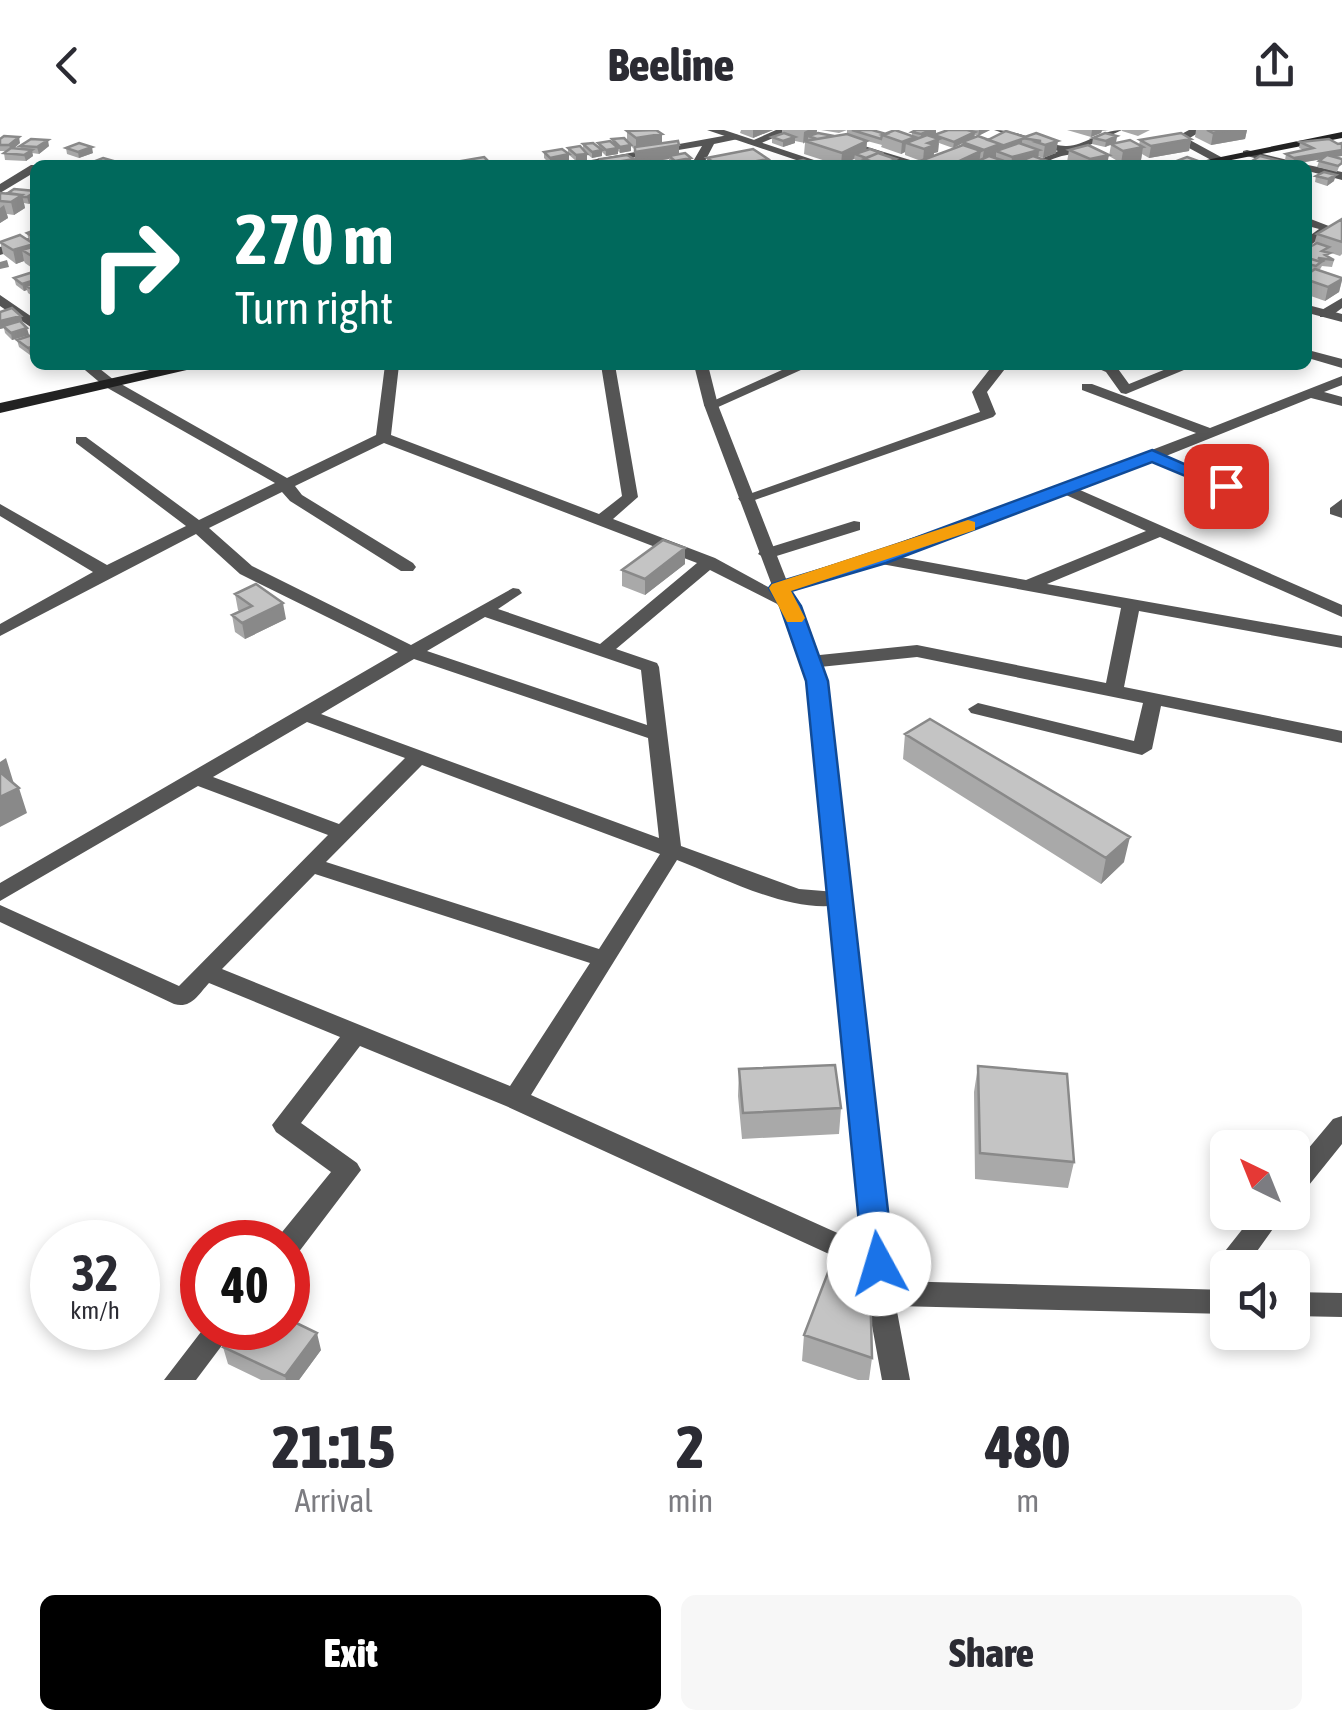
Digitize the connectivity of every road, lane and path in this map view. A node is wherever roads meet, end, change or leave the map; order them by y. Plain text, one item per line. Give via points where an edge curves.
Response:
1 (786, 130) edge
2 (1116, 130) edge
3 (1196, 130) edge
4 (1007, 131) edge
5 (1342, 134) edge
6 (711, 136) edge
7 (989, 140) edge
8 (753, 142) junction
9 (841, 142) edge
10 (672, 148) junction
11 (1070, 151) junction
12 (1248, 153) junction
13 (1218, 159) junction
14 (601, 160) edge
15 (689, 160) edge
16 (699, 160) edge
17 (808, 160) edge
18 (900, 160) edge
19 (1047, 160) edge
20 (1100, 160) edge
21 (1213, 160) edge
22 (1276, 160) edge
23 (1312, 169) edge
24 (30, 171) edge
25 (1341, 175) edge
26 (0, 189) edge
27 (1342, 220) edge
28 (1312, 223) edge
29 (1328, 228) junction
30 (1312, 239) edge
31 (30, 242) edge
32 (0, 251) edge
33 (0, 299) edge
34 (1342, 302) edge
35 (1312, 310) edge
36 (1324, 314) junction
37 (1342, 318) edge
38 (30, 322) edge
39 (1312, 355) edge
40 (1342, 364) edge
41 (92, 370) edge
42 (168, 370) edge
43 (391, 370) edge
44 (609, 370) edge
45 (703, 370) edge
46 (793, 370) edge
47 (997, 370) edge
48 (1111, 370) edge
49 (1176, 370) edge
50 (1342, 380) edge
51 (109, 383) junction
52 (1087, 386) dead end
53 (1119, 391) junction
54 (1310, 393) junction
55 (1342, 402) edge
56 (711, 405) junction
57 (0, 408) edge
58 (1209, 433) junction
59 (382, 437) junction
60 (81, 440) dead end
61 (1152, 456) junction
62 (284, 486) junction
63 (1068, 490) junction
64 (746, 498) junction
65 (1262, 502) dead end
66 (1342, 504) edge
67 (0, 509) edge
68 (1342, 512) edge
69 (602, 520) junction
70 (854, 526) dead end
71 (199, 528) junction
72 (1160, 531) junction
73 (767, 554) junction
74 (879, 558) junction
75 (709, 562) junction
76 (407, 567) dead end
77 (106, 572) junction
78 (1027, 586) junction
79 (513, 593) dead end
80 (785, 597) junction
81 (1131, 604) junction
82 (482, 610) junction
83 (1342, 612) edge
84 (0, 631) edge
85 (1342, 642) edge
86 (603, 651) junction
87 (412, 652) junction
88 (810, 662) junction
89 (1114, 692) junction
90 (1153, 700) junction
91 (978, 709) dead end
92 (307, 715) junction
93 (658, 735) junction
94 (1342, 737) edge
95 (418, 757) junction
96 (198, 779) junction
97 (343, 832) junction
98 (671, 853) junction
99 (311, 865) junction
100 (0, 893) edge
101 (840, 898) junction
102 (0, 913) edge
103 (605, 960) junction
104 (206, 972) junction
105 (355, 1035) junction
106 (515, 1098) junction
107 (1342, 1126) edge
108 (1310, 1166) edge
109 (308, 1220) edge
110 (1258, 1230) edge
111 (1242, 1250) edge
112 (879, 1278) junction
113 (1210, 1302) edge
114 (1310, 1304) edge
115 (1342, 1305) edge
116 (203, 1350) edge
117 (178, 1380) edge
118 (896, 1380) edge

1 - 8 street
2 - 11 street
3 - 13 street via 1180,139
4 - 7 street
4 - 11 street
5 - 12 main road
6 - 8 street
6 - 10 street
6 - 16 street
8 - 17 street
9 - 18 street
10 - 14 street
10 - 15 street
11 - 19 street
11 - 20 street
12 - 13 main road
12 - 22 street
13 - 21 main road
23 - 25 street
24 - 26 street
27 - 29 street
28 - 29 street
29 - 30 street
31 - 32 street
33 - 38 street
34 - 36 street
35 - 36 street
36 - 37 street
39 - 40 street
41 - 51 street
42 - 51 main road
43 - 59 street
44 - 69 street via 630,497
45 - 56 street
46 - 56 street
47 - 64 street via 978,392 988,414
48 - 53 street
49 - 53 street
50 - 54 street
51 - 57 main road
51 - 62 street via 277,476
52 - 53 street
53 - 58 street
54 - 55 street
54 - 58 street
56 - 64 street
58 - 61 street
59 - 62 street
59 - 69 street
60 - 71 street
61 - 63 street
61 - 65 street
62 - 71 street
62 - 76 street
63 - 72 street
63 - 74 street
64 - 73 street
66 - 68 street via 1336,511
67 - 77 street
69 - 75 street
70 - 73 street
71 - 77 street
71 - 87 street via 246,570
72 - 78 street
72 - 83 street
73 - 80 street
74 - 78 street
74 - 80 street
75 - 80 street
75 - 86 street
77 - 84 street
78 - 81 street
79 - 82 street
80 - 88 street
81 - 85 street
81 - 89 street
82 - 86 street
82 - 87 street
86 - 93 street via 650,667
87 - 92 street
87 - 93 street
88 - 89 street via 917,651
88 - 101 street
89 - 90 street
90 - 91 street via 1142,749
90 - 94 street
92 - 95 street
92 - 96 street
93 - 98 street
95 - 97 street
95 - 98 street
96 - 97 street
96 - 100 street
97 - 99 street
98 - 101 street via 797,897
98 - 103 street
99 - 103 street
99 - 104 street
101 - 112 street
102 - 104 street via 182,998
103 - 106 street
104 - 105 street
105 - 106 street
105 - 109 street via 284,1125 348,1170
106 - 112 street
107 - 108 street
110 - 111 street
112 - 113 street
112 - 118 street
114 - 115 street
116 - 117 street

